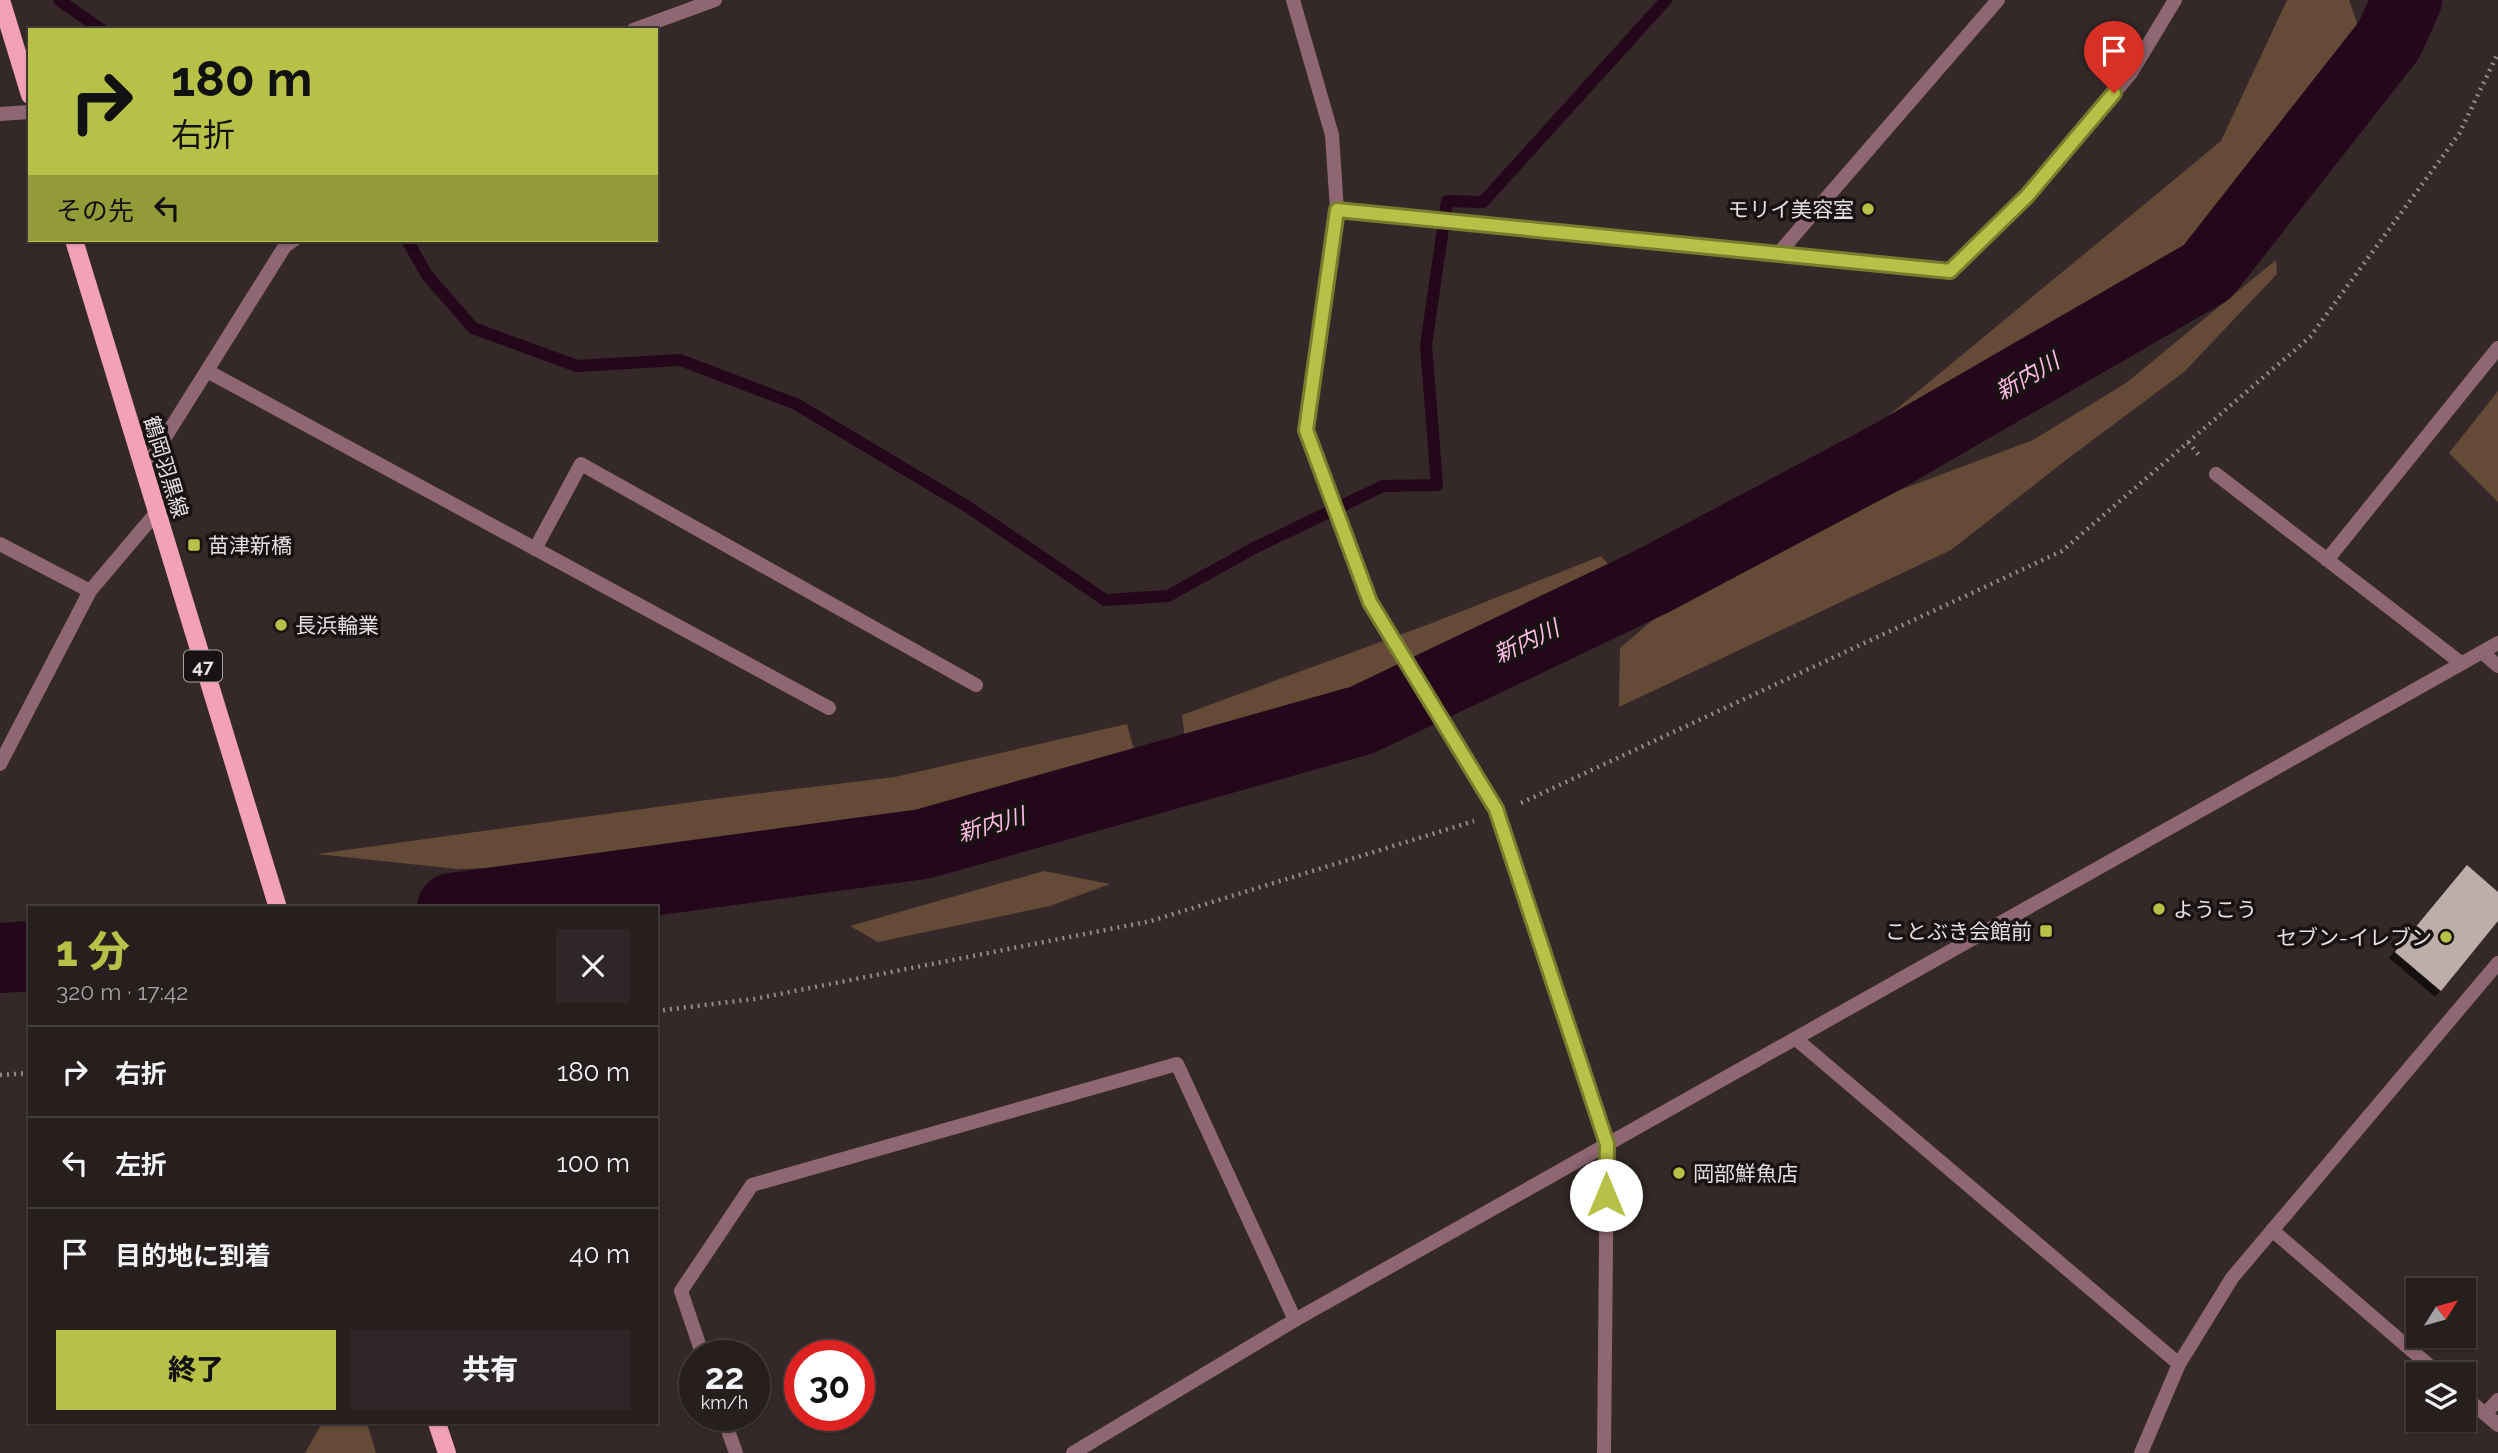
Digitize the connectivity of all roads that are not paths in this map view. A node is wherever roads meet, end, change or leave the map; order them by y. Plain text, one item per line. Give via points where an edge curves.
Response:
1 (1, 0) edge
2 (715, 0) edge
3 (1293, 0) edge
4 (1998, 0) edge
5 (2175, 0) edge
6 (638, 28) edge
7 (28, 88) edge
8 (28, 112) edge
9 (0, 114) edge
10 (1337, 210) junction
11 (75, 242) edge
12 (291, 242) edge
13 (1777, 254) junction
14 (2498, 348) edge
15 (207, 371) junction
16 (144, 471) junction
17 (2216, 474) dead end
18 (156, 513) junction
19 (0, 544) edge
20 (535, 549) junction
21 (2327, 559) junction
22 (90, 591) junction
23 (2498, 643) edge
24 (2482, 652) junction
25 (2462, 663) junction
26 (2498, 666) edge
27 (976, 685) dead end
28 (829, 708) dead end
29 (0, 764) edge
30 (277, 906) edge
31 (2498, 963) edge
32 (1796, 1039) junction
33 (1607, 1144) junction
34 (2272, 1230) junction
35 (1295, 1320) junction
36 (698, 1340) edge
37 (2424, 1362) edge
38 (2179, 1364) junction
39 (2498, 1400) edge
40 (2476, 1406) edge
41 (2485, 1414) junction
42 (437, 1424) edge
43 (2498, 1425) edge
44 (728, 1431) edge
45 (1080, 1451) edge
46 (447, 1453) edge
47 (736, 1453) edge
48 (1604, 1453) edge
49 (2141, 1453) edge

1 - 7 main road
2 - 6 street
3 - 10 street via 1332,135
4 - 13 street
5 - 13 street via 2131,72 2027,196 1950,271
8 - 9 street
10 - 13 street
10 - 33 street via 1306,430 1370,602 1497,811
11 - 16 main road, 鶴岡羽黒線 / 47
12 - 15 street
14 - 21 street
15 - 16 street
15 - 20 street
16 - 18 main road, 鶴岡羽黒線 / 47
17 - 21 street
18 - 22 street
18 - 30 main road, 鶴岡羽黒線 / 47
19 - 22 street
20 - 27 street via 581,464
20 - 28 street
21 - 25 street
22 - 29 street
23 - 24 street
24 - 25 street
24 - 26 street
25 - 32 street
31 - 34 street
32 - 33 street
32 - 38 street
33 - 35 street
33 - 48 street
34 - 37 street
34 - 38 street via 2232,1278
35 - 36 street via 1177,1064 752,1185 681,1291
35 - 45 street
38 - 49 street
39 - 41 street
40 - 41 street
41 - 43 street
42 - 46 main road
44 - 47 street

